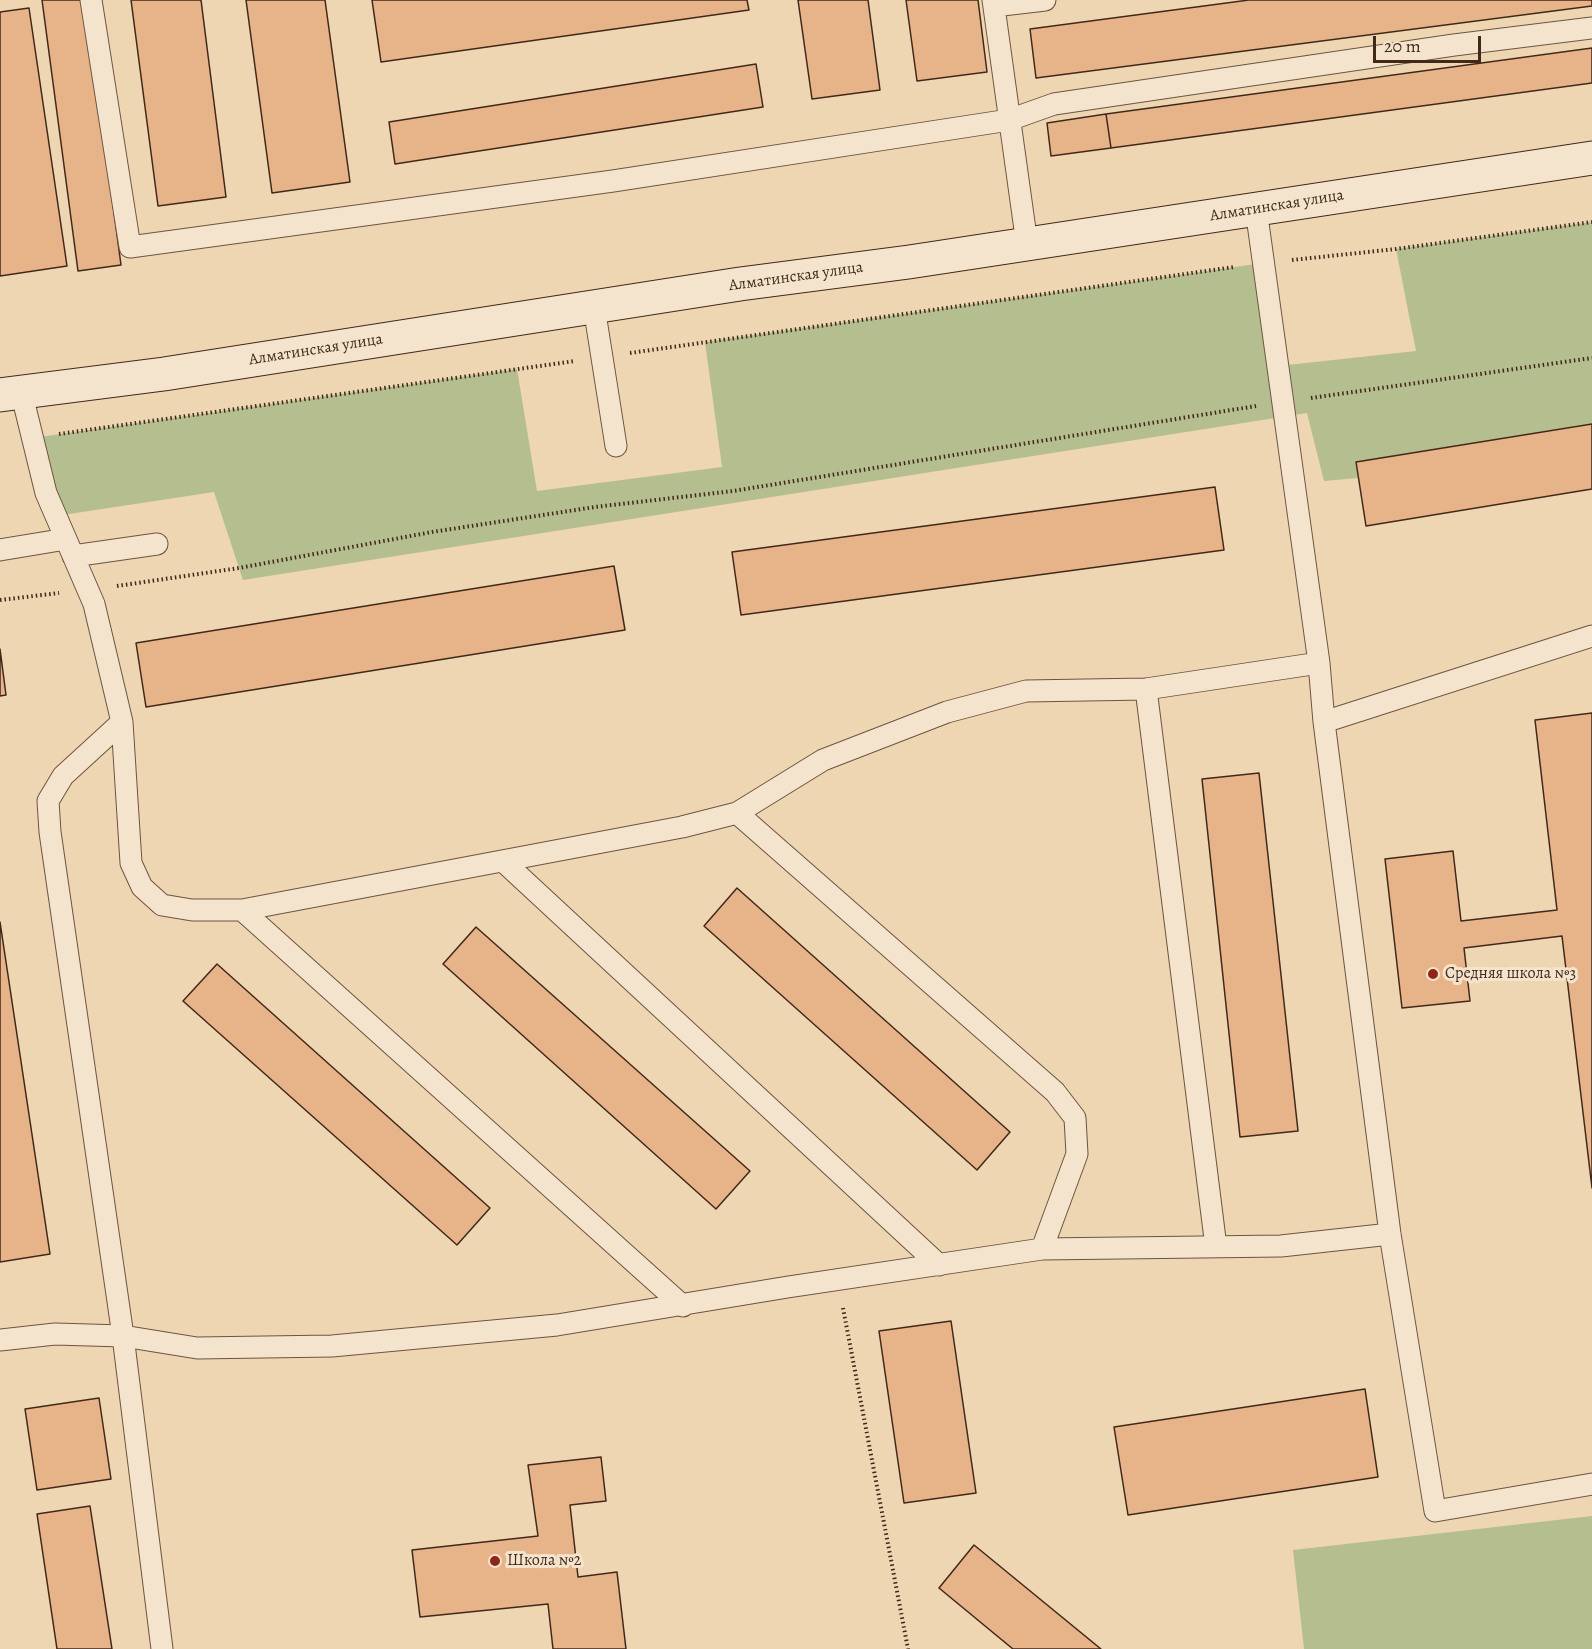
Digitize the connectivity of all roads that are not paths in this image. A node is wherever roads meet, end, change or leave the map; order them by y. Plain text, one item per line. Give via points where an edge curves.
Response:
1 (91, 0) edge
2 (1045, 0) edge
3 (993, 3) edge
4 (1592, 28) edge
5 (1009, 120) junction
6 (1592, 158) edge
7 (1256, 209) junction
8 (1027, 244) junction
9 (594, 307) junction
10 (11, 393) edge
11 (616, 446) dead end
12 (157, 544) dead end
13 (70, 548) junction
14 (0, 550) edge
15 (1592, 636) edge
16 (1319, 663) junction
17 (1146, 689) junction
18 (122, 722) junction
19 (1324, 722) junction
20 (737, 813) junction
21 (504, 861) junction
22 (242, 910) junction
23 (1390, 1234) junction
24 (1216, 1247) junction
25 (1042, 1250) junction
26 (939, 1265) junction
27 (683, 1306) junction
28 (123, 1336) junction
29 (0, 1340) edge
30 (1592, 1484) edge
31 (162, 1649) edge

1 - 5 lane via 130,247 614,181
2 - 3 lane
3 - 5 lane
4 - 5 lane via 1054,104
5 - 8 lane
6 - 7 street, Алматинская улица
7 - 8 street, Алматинская улица
7 - 16 lane
8 - 9 street, Алматинская улица
9 - 10 street, Алматинская улица via 164,374
9 - 11 lane
10 - 13 lane via 46,494
12 - 13 lane
13 - 14 lane
13 - 18 lane via 94,604
15 - 19 lane
16 - 17 lane
16 - 19 lane
17 - 20 lane via 1026,691 946,712 823,760
17 - 24 lane
18 - 22 lane via 131,863 141,886 162,905 192,910
18 - 28 lane via 63,776 48,801
19 - 23 lane
20 - 21 lane
20 - 25 lane via 1055,1092 1075,1118 1077,1154
21 - 22 lane
21 - 26 lane
22 - 27 lane
23 - 24 lane via 1281,1246
23 - 30 lane via 1435,1511
24 - 25 lane
25 - 26 lane
26 - 27 lane
27 - 28 lane via 557,1325 332,1346 197,1348
28 - 29 lane via 55,1334
28 - 31 lane

